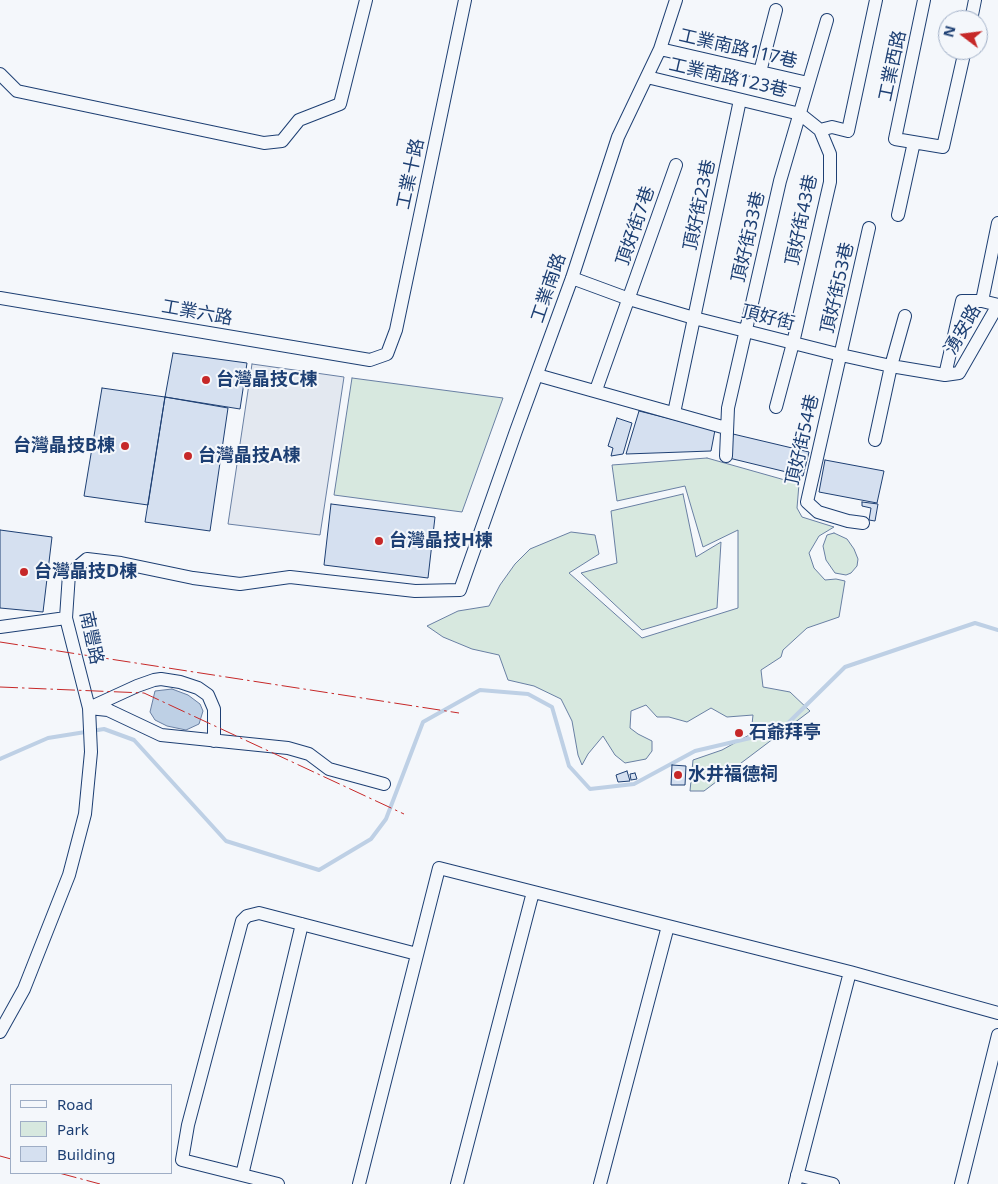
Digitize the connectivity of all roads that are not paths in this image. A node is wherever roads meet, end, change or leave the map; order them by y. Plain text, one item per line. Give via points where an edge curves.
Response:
1 (366, 0) edge
2 (464, 0) edge
3 (676, 0) edge
4 (876, 0) edge
5 (924, 0) edge
6 (776, 10) dead end
7 (827, 20) dead end
8 (660, 49) junction
9 (963, 60) edge
10 (760, 72) junction
11 (0, 74) edge
12 (647, 77) junction
13 (808, 83) junction
14 (740, 100) junction
15 (800, 114) junction
16 (820, 130) junction
17 (914, 142) junction
18 (676, 165) dead end
19 (898, 215) dead end
20 (998, 224) edge
21 (869, 228) dead end
22 (572, 278) junction
23 (0, 298) edge
24 (629, 299) junction
25 (982, 301) junction
26 (998, 305) edge
27 (905, 316) dead end
28 (694, 318) junction
29 (746, 330) junction
30 (793, 343) junction
31 (387, 354) joint
32 (841, 355) junction
33 (890, 366) junction
34 (958, 373) joint
35 (537, 375) junction
36 (945, 375) junction
37 (596, 390) junction
38 (776, 407) dead end
39 (674, 412) junction
40 (726, 428) junction
41 (875, 440) dead end
42 (726, 456) dead end
43 (863, 523) dead end
44 (460, 590) joint
45 (66, 618) junction
46 (0, 627) edge
47 (90, 708) junction
48 (214, 741) junction
49 (384, 784) dead end
50 (533, 892) junction
51 (302, 924) junction
52 (668, 926) junction
53 (417, 954) junction
54 (850, 972) junction
55 (998, 1013) edge
56 (1, 1027) edge
57 (998, 1035) edge
58 (242, 1175) junction
59 (796, 1179) edge
60 (278, 1184) edge
61 (359, 1184) edge
62 (457, 1184) edge
63 (600, 1184) edge
64 (833, 1184) edge
65 (961, 1184) edge

1 - 11 street via 340,104 300,120 282,140 264,143 17,91
2 - 31 street, 工業十路 via 396,330
3 - 8 street, 工業南路
4 - 16 street via 848,131 832,127
5 - 17 street, 工業西路 via 895,138
6 - 10 street
7 - 13 street, 頂好街33巷
8 - 10 street, 工業南路117巷
8 - 12 street, 工業南路
9 - 17 street via 943,147
10 - 13 street, 工業南路117巷
12 - 14 street, 工業南路123巷
12 - 22 street, 工業南路 via 618,137
13 - 15 street, 頂好街33巷
14 - 15 street, 工業南路123巷
14 - 28 street, 頂好街23巷
15 - 16 street, 頂好街43巷
15 - 29 street, 頂好街33巷 via 780,181
16 - 30 street, 頂好街43巷 via 830,154 830,182
17 - 19 street
18 - 24 street, 頂好街7巷
20 - 25 street
21 - 32 street, 頂好街53巷
22 - 24 street, 頂好街
22 - 35 street, 工業南路
23 - 31 street, 工業六路 via 370,360
24 - 28 street, 頂好街
24 - 37 street, 頂好街7巷
25 - 26 street
25 - 36 street via 962,301
26 - 34 street, 湧安路
27 - 33 street
28 - 29 street, 頂好街
28 - 39 street, 頂好街23巷
29 - 30 street, 頂好街
29 - 40 street, 頂好街33巷
30 - 32 street, 頂好街
30 - 38 street, 頂好街43巷
32 - 33 street, 頂好街
32 - 43 street, 頂好街54巷 via 807,502 818,512
33 - 36 street, 頂好街
33 - 41 street
34 - 36 street, 頂好街
35 - 37 street
35 - 44 street, 工業南路
37 - 39 street
39 - 40 street
40 - 42 street, 頂好街33巷
44 - 45 street, 南豐路 via 414,591 290,577 240,584 87,560 70,574
45 - 46 street
45 - 47 street, 南豐路
47 - 48 street via 108,710 162,735
47 - 48 street via 154,680 180,682 208,695 214,709
47 - 56 street, 南豐路 via 91,752 85,814 72,866 24,989
48 - 49 street via 288,748 309,754 329,769
50 - 52 street
50 - 53 street via 439,868
50 - 62 street
51 - 53 street
51 - 58 street
51 - 58 street via 259,913 242,921 188,1125 182,1160
52 - 54 street
52 - 63 street
53 - 61 street
54 - 55 street
54 - 59 street
57 - 65 street
58 - 60 street
59 - 64 street

